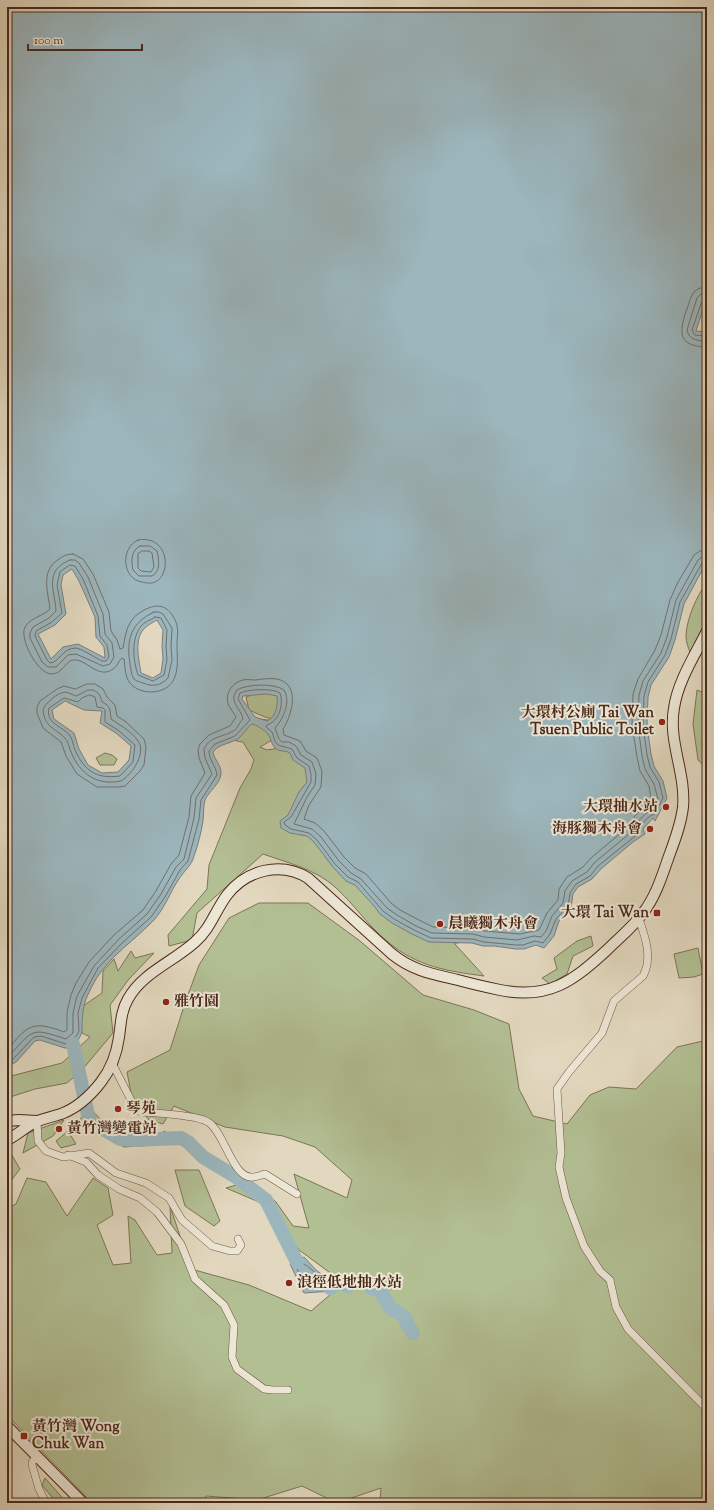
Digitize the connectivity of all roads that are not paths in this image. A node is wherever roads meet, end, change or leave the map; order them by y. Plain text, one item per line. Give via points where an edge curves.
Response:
1 (707, 631) edge
2 (639, 919) junction
3 (112, 1063) junction
4 (7, 1121) edge
5 (37, 1121) junction
6 (7, 1140) edge
7 (68, 1155) junction
8 (297, 1194) dead end
9 (238, 1238) dead end
10 (288, 1390) dead end
11 (707, 1409) edge
12 (7, 1426) edge
13 (37, 1457) junction
14 (46, 1503) edge
15 (83, 1503) edge

1 - 2 main road via 680,686 673,715 673,737 683,792 681,821 657,891
2 - 3 main road via 589,967 567,982 540,991 513,992 416,969 392,954 308,878 283,869 261,872 236,885 199,938 132,991 123,1011 118,1046
2 - 11 street via 648,952 646,970 643,976 614,1001 602,1033 557,1089 561,1153 559,1167 566,1198 584,1246 600,1271 610,1280 616,1307 628,1329
3 - 5 main road via 102,1080 85,1099 63,1113
3 - 8 street via 135,1108 142,1112 187,1116 209,1122 242,1174 252,1178 265,1174
4 - 5 main road
5 - 6 main road
5 - 7 street via 38,1141 46,1151
7 - 9 street via 89,1153 116,1173 146,1183 169,1198 182,1220 212,1246 230,1251 237,1250 241,1245
7 - 10 street via 86,1162 98,1175 140,1198 157,1212 181,1244 196,1279 224,1305 234,1325 232,1356 237,1369 264,1389
12 - 13 main road
13 - 14 street via 32,1465
13 - 15 main road

